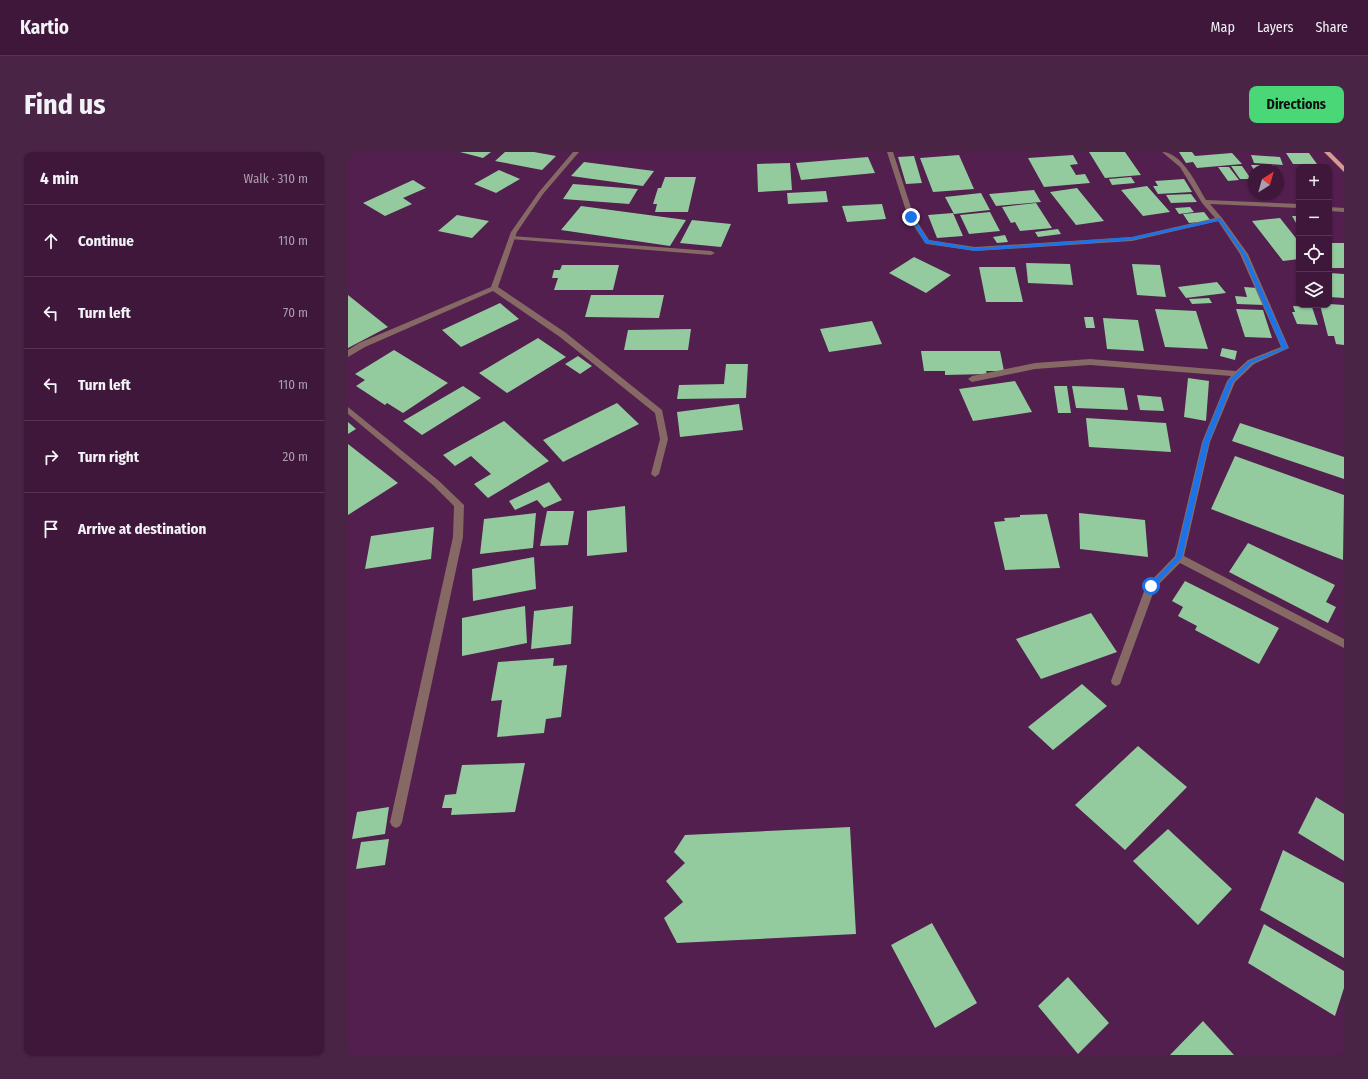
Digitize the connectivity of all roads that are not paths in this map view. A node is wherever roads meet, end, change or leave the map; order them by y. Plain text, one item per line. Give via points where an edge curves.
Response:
1 (576, 152) edge
2 (890, 152) edge
3 (1165, 152) edge
4 (1327, 152) edge
5 (1344, 170) edge
6 (1204, 202) junction
7 (1296, 206) edge
8 (1332, 209) edge
9 (1344, 210) edge
10 (1220, 219) junction
11 (512, 238) junction
12 (711, 253) dead end
13 (494, 288) junction
14 (348, 354) edge
15 (1237, 374) junction
16 (972, 379) dead end
17 (348, 410) edge
18 (655, 474) dead end
19 (1178, 558) junction
20 (1344, 644) edge
21 (1116, 681) dead end
22 (396, 822) dead end

1 - 11 street via 541,193
2 - 10 street via 911,217 927,242 975,249 1132,239
3 - 6 street via 1182,166
4 - 5 main road
6 - 7 street
6 - 10 street
8 - 9 street
10 - 15 street via 1244,254 1285,348 1251,362
11 - 12 street
11 - 13 street
13 - 14 street via 362,345
13 - 18 street via 563,335 659,412 664,439
15 - 16 street via 1090,362 1034,366
15 - 19 street via 1231,381 1206,442
17 - 22 street via 459,505 458,537
19 - 20 street
19 - 21 street via 1151,586

